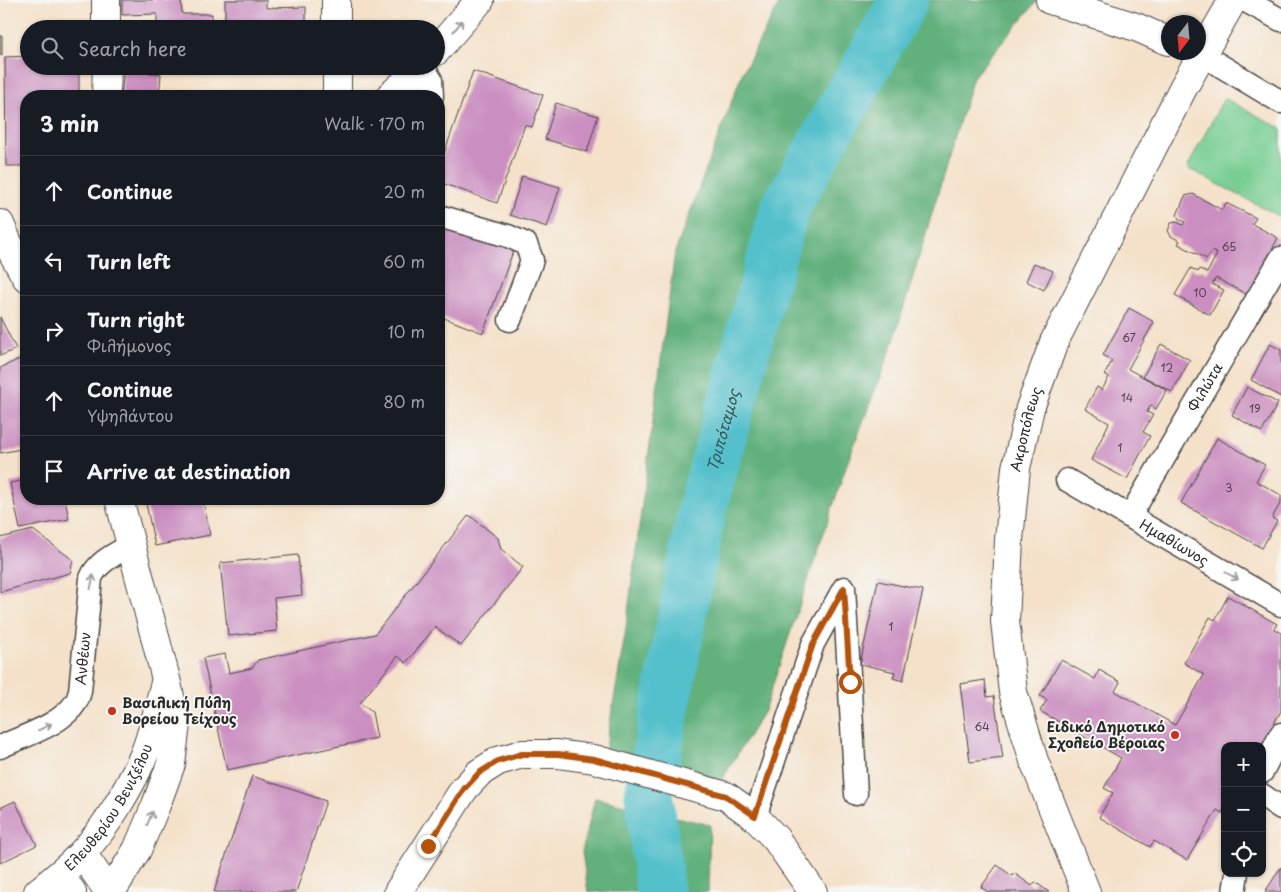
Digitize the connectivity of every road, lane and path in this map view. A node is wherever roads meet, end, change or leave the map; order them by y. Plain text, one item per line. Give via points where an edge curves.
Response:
1 (106, 0) edge
2 (336, 0) edge
3 (480, 0) edge
4 (1050, 0) edge
5 (1233, 0) edge
6 (1244, 0) edge
7 (106, 20) edge
8 (336, 20) edge
9 (1281, 20) edge
10 (1161, 38) edge
11 (445, 41) edge
12 (1206, 42) edge
13 (1206, 57) edge
14 (1196, 60) edge
15 (107, 75) edge
16 (337, 75) edge
17 (413, 75) edge
18 (428, 75) edge
19 (106, 90) edge
20 (337, 90) edge
21 (397, 90) edge
22 (431, 90) edge
23 (1281, 102) edge
24 (445, 218) edge
25 (0, 224) edge
26 (13, 254) edge
27 (1281, 258) edge
28 (20, 266) edge
29 (510, 320) dead end
30 (1067, 480) dead end
31 (121, 505) edge
32 (1130, 516) junction
33 (131, 545) junction
34 (1281, 604) edge
35 (166, 679) junction
36 (1279, 742) edge
37 (0, 746) edge
38 (1266, 765) edge
39 (856, 794) dead end
40 (1266, 798) edge
41 (1281, 808) edge
42 (755, 816) junction
43 (137, 850) junction
44 (82, 852) junction
45 (1236, 877) edge
46 (56, 886) edge
47 (110, 892) edge
48 (133, 892) edge
49 (398, 892) edge
50 (813, 892) edge
51 (1086, 892) edge
52 (1234, 892) edge

1 - 7 street
2 - 8 street
11 -> 3 street
4 - 10 street
5 - 12 street, Ακροπόλεως
6 - 9 street
13 - 23 street
14 - 51 street, Ακροπόλεως via 1054,342 1030,408 1016,468 1005,621 1013,692 1034,761
15 - 19 street
16 - 20 street
17 - 21 street
18 - 22 street
24 - 29 street via 526,244 532,260
25 - 26 street
26 - 28 street
27 - 32 street, Φιλώτα
30 - 32 street, Ημαθίωνος
31 - 33 street, Ελευθερίου Βενιζέλου
32 -> 34 street, Ημαθίωνος
33 - 35 street, Ελευθερίου Βενιζέλου
37 -> 33 street, Ανθέων via 57,720 76,702 80,691 91,578 100,564
43 -> 35 street, Ελευθερίου Βενιζέλου via 172,764 176,724
35 - 44 street, Ελευθερίου Βενιζέλου via 144,756 103,827
36 - 38 street
39 - 42 street via 844,588 813,644
40 - 41 street
42 - 49 street via 726,796 594,759 522,754 498,761 479,773 464,789
42 - 50 street via 776,839
43 - 47 street, Ελευθερίου Βενιζέλου
43 - 48 street
44 - 46 street, Ελευθερίου Βενιζέλου
44 - 47 street
45 - 52 street

